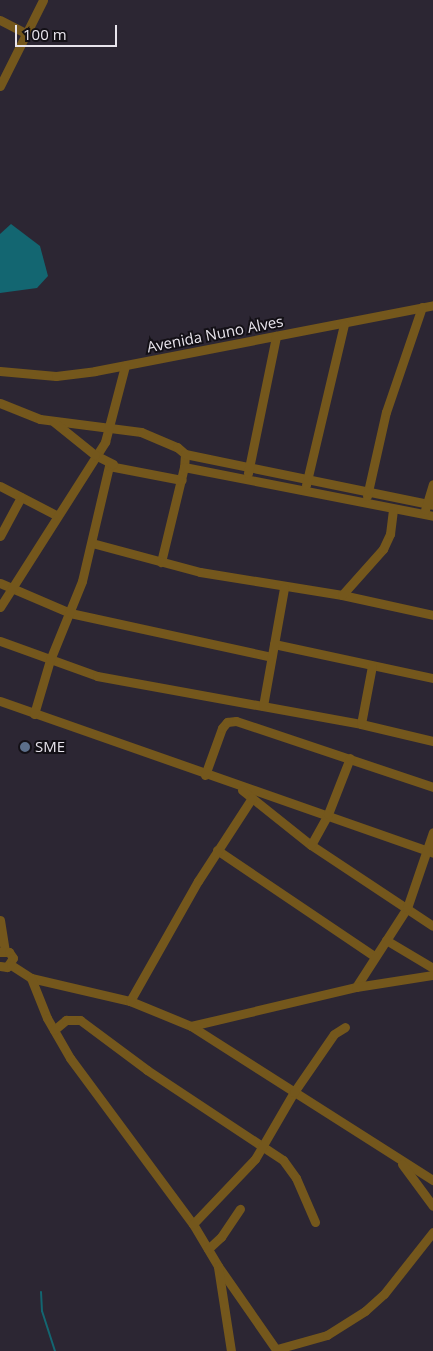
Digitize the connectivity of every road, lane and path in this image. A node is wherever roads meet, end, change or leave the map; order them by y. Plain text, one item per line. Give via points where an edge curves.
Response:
1 (43, 0) edge
2 (0, 20) edge
3 (26, 34) junction
4 (0, 86) edge
5 (433, 305) edge
6 (422, 307) junction
7 (344, 324) junction
8 (276, 336) junction
9 (125, 366) junction
10 (0, 371) edge
11 (1, 406) edge
12 (54, 422) junction
13 (107, 426) junction
14 (185, 454) junction
15 (95, 455) junction
16 (108, 466) junction
17 (184, 467) junction
18 (250, 467) junction
19 (246, 478) junction
20 (182, 480) junction
21 (307, 480) junction
22 (433, 484) edge
23 (0, 486) edge
24 (306, 491) junction
25 (368, 492) junction
26 (21, 497) junction
27 (366, 504) junction
28 (429, 504) edge
29 (393, 510) junction
30 (56, 515) junction
31 (428, 515) edge
32 (0, 536) edge
33 (92, 543) junction
34 (162, 562) junction
35 (0, 583) edge
36 (284, 588) junction
37 (12, 589) junction
38 (342, 595) junction
39 (0, 608) edge
40 (70, 613) junction
41 (433, 615) edge
42 (0, 641) edge
43 (274, 644) junction
44 (271, 657) junction
45 (50, 660) junction
46 (372, 666) junction
47 (433, 678) edge
48 (0, 702) edge
49 (262, 706) junction
50 (34, 714) junction
51 (361, 724) junction
52 (433, 741) edge
53 (350, 758) junction
54 (205, 775) junction
55 (237, 786) junction
56 (433, 787) edge
57 (252, 798) junction
58 (328, 814) junction
59 (433, 832) edge
60 (311, 845) junction
61 (217, 850) junction
62 (430, 852) edge
63 (407, 908) junction
64 (0, 920) edge
65 (433, 926) edge
66 (386, 940) junction
67 (3, 952) edge
68 (374, 956) junction
69 (11, 965) junction
70 (0, 966) edge
71 (433, 968) edge
72 (433, 976) edge
73 (31, 978) junction
74 (356, 987) junction
75 (130, 1001) junction
76 (191, 1026) junction
77 (344, 1027) dead end
78 (54, 1030) junction
79 (294, 1092) junction
80 (262, 1149) junction
81 (397, 1158) junction
82 (433, 1180) edge
83 (433, 1206) edge
84 (240, 1209) dead end
85 (315, 1222) dead end
86 (193, 1224) junction
87 (433, 1232) edge
88 (208, 1249) junction
89 (218, 1266) junction
90 (277, 1350) edge
91 (231, 1351) edge

1 - 3 street
2 - 3 street
3 - 4 street
5 - 6 street, Avenida Nuno Alves
6 - 7 street, Avenida Nuno Alves
6 - 25 street via 386,412
7 - 8 street, Avenida Nuno Alves
7 - 21 street
8 - 9 street, Avenida Nuno Alves
8 - 18 street
9 - 10 street, Avenida Nuno Alves via 56,376
9 - 13 street
11 - 12 street
12 - 13 street
12 - 15 street
13 - 14 street via 168,440
13 - 15 street via 105,442
14 - 17 street
14 - 18 street
15 - 16 street via 111,461 113,464
15 - 30 street
16 - 20 street
16 - 33 street
17 - 19 street
17 - 20 street
18 - 19 street
18 - 21 street
19 - 24 street
20 - 34 street
21 - 24 street
21 - 25 street
22 - 28 street
23 - 26 street
24 - 27 street
25 - 27 street
25 - 28 street
26 - 30 street
26 - 32 street
27 - 29 street
28 - 31 street
29 - 31 street
29 - 38 street via 390,534 383,549
30 - 37 street
33 - 34 street
33 - 40 street
34 - 36 street
35 - 37 street
36 - 38 street
36 - 43 street
37 - 39 street
37 - 40 street
38 - 41 street
40 - 44 street
40 - 45 street
42 - 45 street
43 - 44 street
43 - 46 street
44 - 49 street
45 - 49 street via 97,676
45 - 50 street
46 - 47 street
46 - 51 street
48 - 50 street
49 - 51 street
50 - 54 street
51 - 52 street
53 - 54 street via 231,721 222,728
53 - 56 street
53 - 58 street
54 - 55 street
55 - 57 street
55 - 58 street
57 - 60 street
57 - 61 street
58 - 60 street
58 - 62 street
59 - 62 street
60 - 63 street
61 - 68 street
61 - 75 street
62 - 63 street
63 - 65 street
63 - 66 street
64 - 67 street
66 - 68 street
66 - 71 street
67 - 69 street via 12,954
68 - 74 street
69 - 70 street
69 - 73 street
72 - 74 street
73 - 75 street
73 - 78 street
74 - 76 street
75 - 76 street
76 - 79 street
77 - 79 street via 334,1034
78 - 80 street via 66,1020 80,1020
78 - 86 street via 87,1082
79 - 80 street
79 - 81 street
80 - 85 street via 290,1168
80 - 86 street
81 - 82 street
81 - 83 street
84 - 88 street via 221,1237
86 - 88 street
87 - 90 street via 390,1286 365,1311 327,1335
88 - 89 street
89 - 90 street
89 - 91 street

